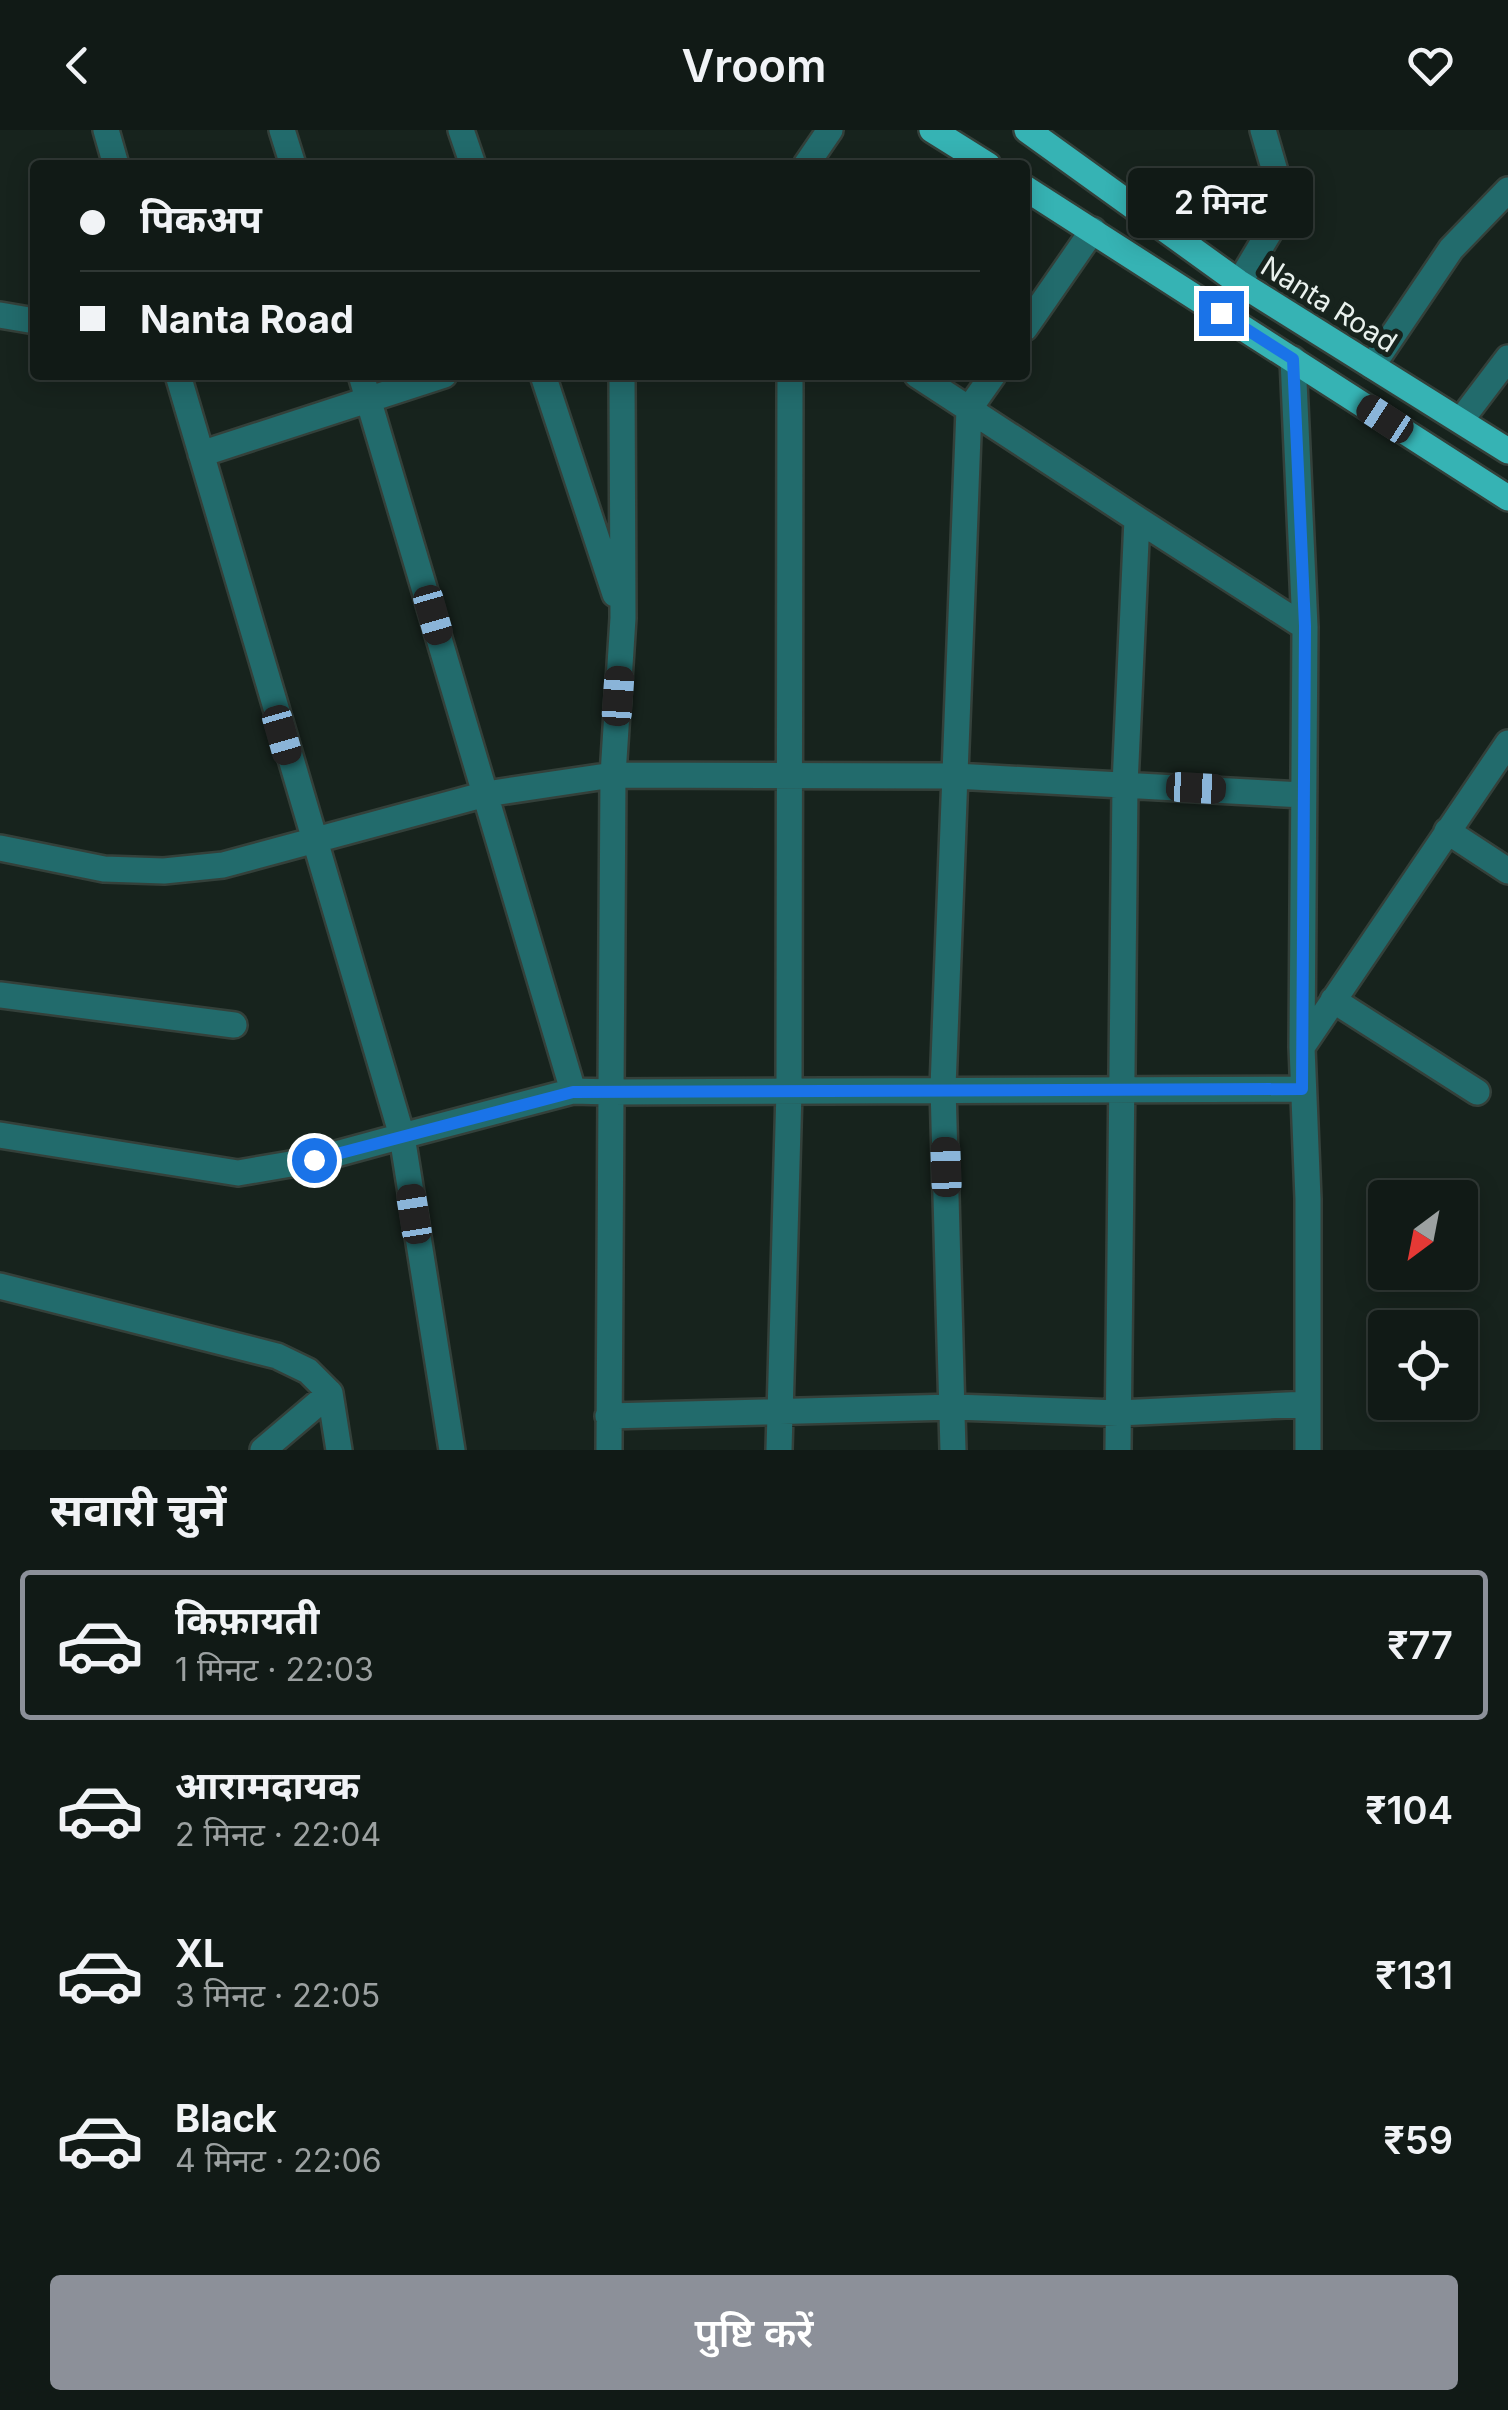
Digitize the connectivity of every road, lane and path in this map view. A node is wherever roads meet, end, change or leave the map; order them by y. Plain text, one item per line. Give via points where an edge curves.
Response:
1 (106, 130) edge
2 (282, 130) edge
3 (461, 130) edge
4 (830, 130) edge
5 (932, 130) edge
6 (1027, 130) edge
7 (1264, 130) edge
8 (115, 160) edge
9 (291, 160) edge
10 (471, 160) edge
11 (809, 160) edge
12 (980, 160) edge
13 (1508, 190) edge
14 (1030, 191) edge
15 (1092, 230) junction
16 (1238, 282) junction
17 (1221, 313) junction
18 (0, 314) edge
19 (30, 320) edge
20 (1030, 321) edge
21 (1508, 358) edge
22 (1293, 359) junction
23 (1372, 366) junction
24 (179, 380) edge
25 (411, 380) edge
26 (545, 380) edge
27 (622, 380) edge
28 (790, 380) edge
29 (925, 380) edge
30 (989, 380) edge
31 (365, 387) edge
32 (969, 409) junction
33 (1461, 420) junction
34 (1508, 451) edge
35 (201, 454) junction
36 (1508, 498) edge
37 (1137, 519) junction
38 (623, 618) junction
39 (1305, 626) junction
40 (1508, 743) edge
41 (613, 775) junction
42 (955, 776) junction
43 (789, 777) junction
44 (1125, 784) junction
45 (486, 794) junction
46 (1304, 794) junction
47 (1447, 831) junction
48 (312, 841) junction
49 (0, 848) edge
50 (1508, 871) edge
51 (0, 995) edge
52 (1334, 1000) junction
53 (234, 1025) dead end
54 (1302, 1047) junction
55 (1124, 1086) junction
56 (943, 1087) junction
57 (1302, 1089) junction
58 (789, 1091) junction
59 (573, 1092) junction
60 (612, 1092) junction
61 (1477, 1092) dead end
62 (0, 1135) edge
63 (402, 1136) junction
64 (0, 1286) edge
65 (330, 1393) junction
66 (1308, 1404) junction
67 (954, 1406) junction
68 (780, 1412) junction
69 (1118, 1413) junction
70 (608, 1416) junction
71 (263, 1450) edge
72 (339, 1450) edge
73 (452, 1450) edge
74 (609, 1450) edge
75 (779, 1450) edge
76 (953, 1450) edge
77 (1118, 1450) edge
78 (1308, 1450) edge

1 - 8 street
2 - 9 street
3 - 10 street
4 - 11 street
5 - 12 main road
6 - 16 main road, Nanta Road
7 - 16 street via 1281,192 1279,216
13 - 23 street via 1451,249
14 - 15 main road
15 - 17 main road
15 - 20 street
16 - 17 street
16 - 23 main road, Nanta Road
17 - 22 main road
18 - 19 street
21 - 33 street
22 - 36 main road
22 - 39 street
23 - 33 main road, Nanta Road
24 - 35 street
25 - 31 street
26 - 38 street
27 - 38 street
28 - 43 street
29 - 32 street
30 - 32 street
31 - 35 street
31 - 45 street
32 - 37 street
32 - 42 street
33 - 34 main road, Nanta Road
35 - 48 street
37 - 39 street
37 - 44 street
38 - 41 street
39 - 46 street
40 - 47 street
41 - 43 street
41 - 45 street
41 - 60 street
42 - 43 street
42 - 44 street
42 - 56 street
43 - 58 street
44 - 46 street
44 - 55 street
45 - 48 street
45 - 59 street
46 - 54 street
47 - 50 street
47 - 52 street
48 - 49 street via 164,871 104,869
48 - 63 street
51 - 53 street
52 - 54 street
52 - 61 street
54 - 57 street
55 - 56 street
55 - 57 street
55 - 69 street
56 - 58 street
56 - 67 street
57 - 66 street
58 - 60 street
58 - 68 street
59 - 60 street
59 - 63 street
60 - 70 street
62 - 63 street via 238,1173
63 - 73 street
64 - 65 street via 277,1356 308,1371
65 - 71 street
65 - 72 street
66 - 69 street
66 - 78 street
67 - 68 street
67 - 69 street
67 - 76 street
68 - 70 street
68 - 75 street
69 - 77 street
70 - 74 street

